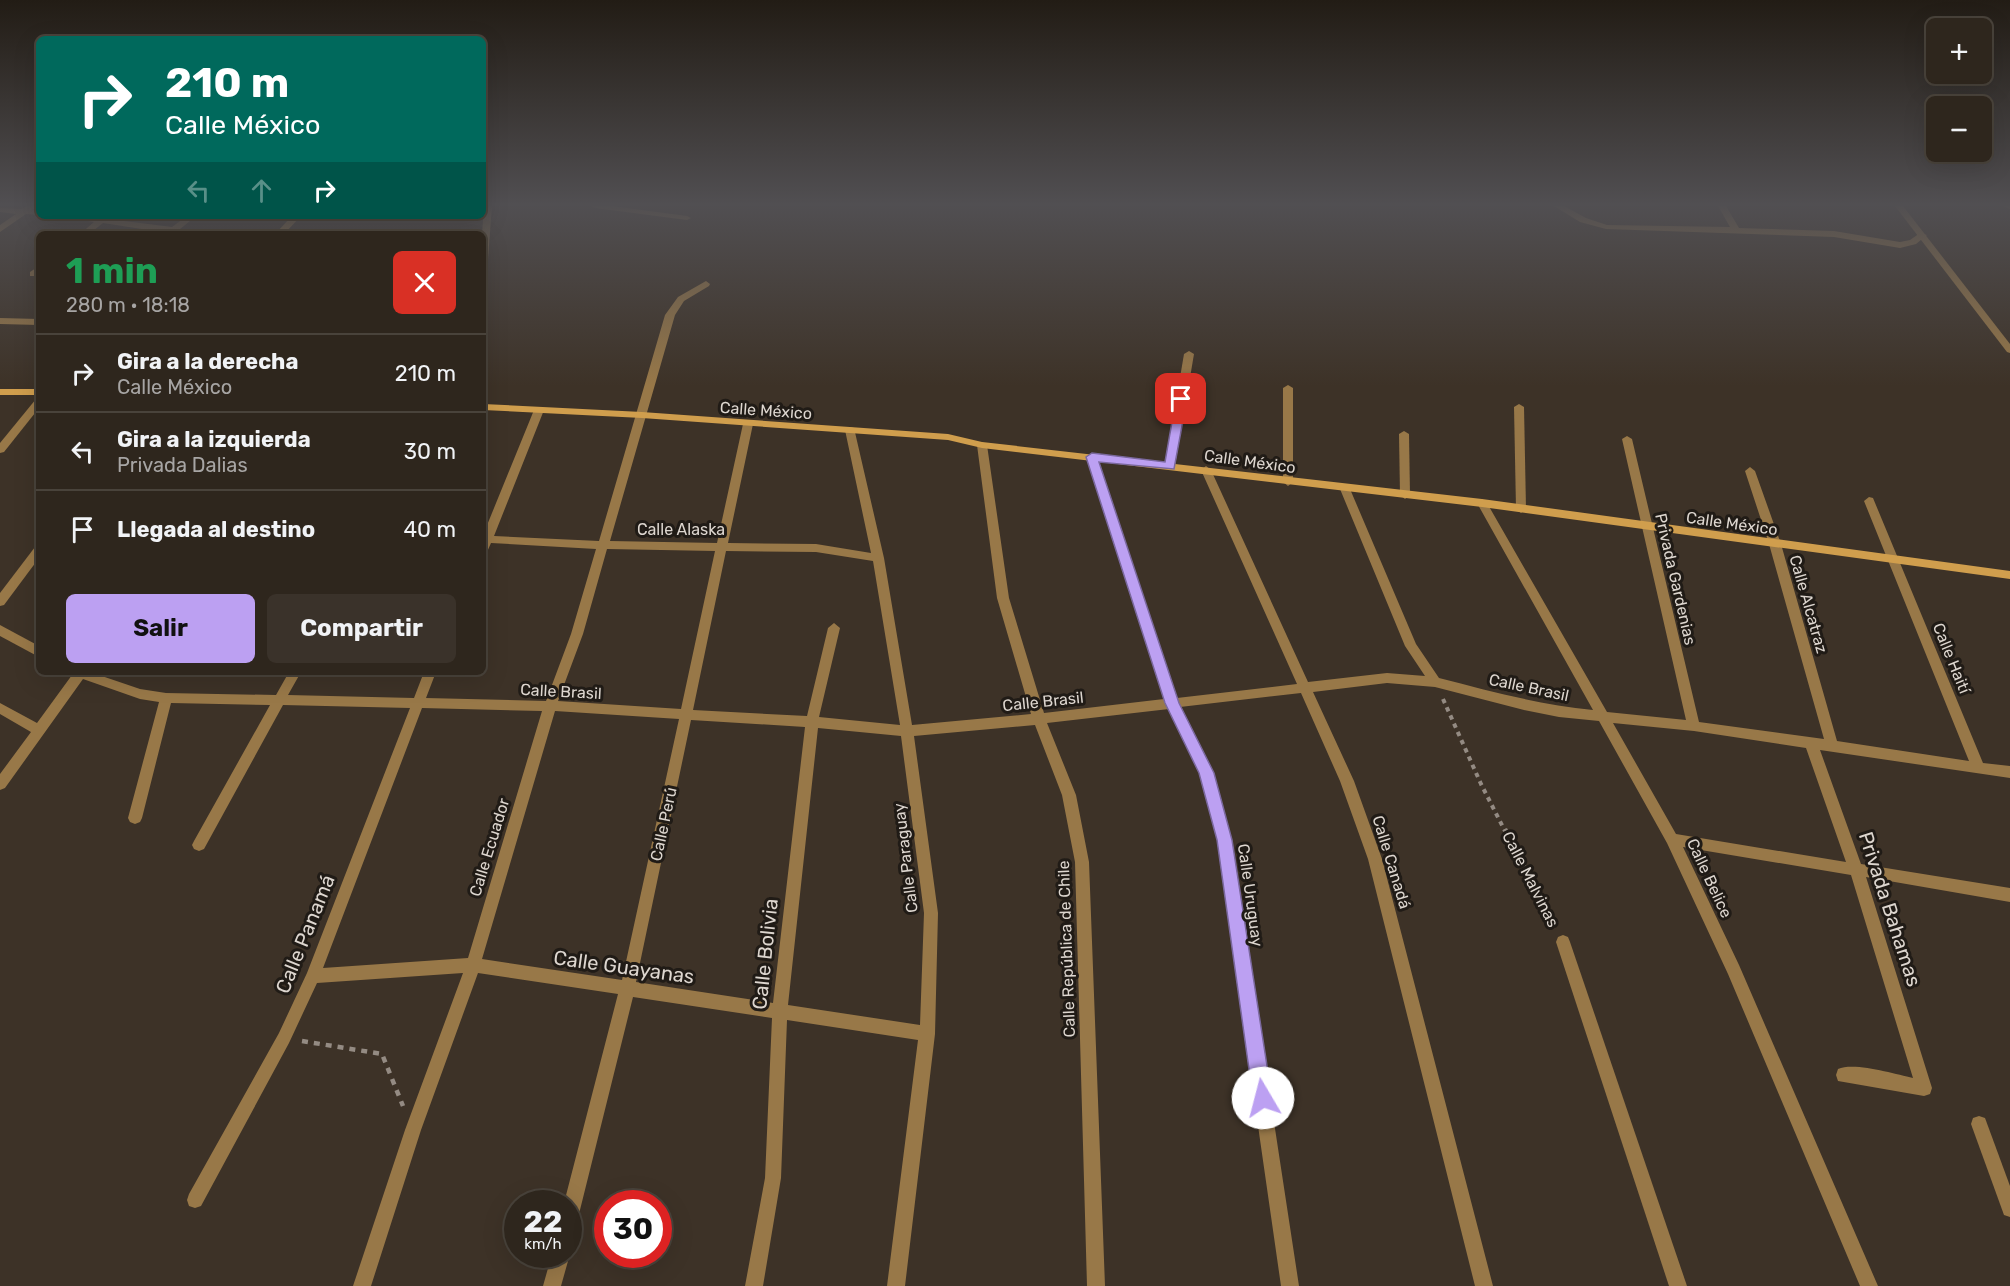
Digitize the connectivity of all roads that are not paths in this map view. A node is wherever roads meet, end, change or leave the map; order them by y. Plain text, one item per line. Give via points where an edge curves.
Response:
1 (1946, 266) edge
2 (706, 284) dead end
3 (0, 321) edge
4 (36, 322) edge
5 (2010, 350) edge
6 (1189, 354) dead end
7 (1288, 388) dead end
8 (0, 392) edge
9 (36, 392) edge
10 (36, 405) edge
11 (486, 407) edge
12 (1519, 407) dead end
13 (539, 410) junction
14 (642, 415) junction
15 (748, 424) junction
16 (850, 430) junction
17 (1404, 434) dead end
18 (1627, 439) dead end
19 (982, 445) junction
20 (0, 450) edge
21 (1092, 457) junction
22 (1170, 466) junction
23 (1206, 470) junction
24 (1750, 471) dead end
25 (1288, 482) junction
26 (1345, 489) junction
27 (1405, 495) junction
28 (1869, 501) dead end
29 (1482, 504) junction
30 (1521, 509) junction
31 (1647, 526) junction
32 (486, 537) edge
33 (486, 542) edge
34 (1775, 544) junction
35 (604, 545) junction
36 (722, 546) junction
37 (36, 554) edge
38 (878, 558) junction
39 (1894, 561) junction
40 (2010, 575) edge
41 (0, 602) edge
42 (834, 628) dead end
43 (0, 630) edge
44 (36, 650) edge
45 (78, 675) edge
46 (85, 675) edge
47 (293, 675) edge
48 (429, 675) edge
49 (1435, 682) junction
50 (1305, 690) junction
51 (166, 698) junction
52 (279, 701) junction
53 (1172, 703) junction
54 (417, 704) junction
55 (550, 706) junction
56 (0, 708) edge
57 (687, 716) junction
58 (1602, 716) junction
59 (1039, 719) junction
60 (812, 722) junction
61 (1694, 726) junction
62 (39, 730) junction
63 (907, 731) junction
64 (1811, 744) junction
65 (1832, 746) junction
66 (1979, 768) junction
67 (2010, 772) edge
68 (0, 784) edge
69 (135, 818) dead end
70 (1672, 839) junction
71 (199, 845) dead end
72 (1856, 869) junction
73 (2010, 895) edge
74 (1563, 942) road end
75 (473, 965) junction
76 (313, 976) junction
77 (627, 990) junction
78 (780, 1010) junction
79 (927, 1034) junction
80 (1844, 1075) dead end
81 (1979, 1124) dead end
82 (576, 1190) edge
83 (195, 1200) dead end
84 (2010, 1209) edge
85 (557, 1268) edge
86 (362, 1286) edge
87 (552, 1286) edge
88 (754, 1286) edge
89 (896, 1286) edge
90 (1096, 1286) edge
91 (1290, 1286) edge
92 (1484, 1286) edge
93 (1678, 1286) edge
94 (1869, 1286) edge

1 - 5 street
2 - 14 street, Calle Ecuador via 674,305
3 - 4 street
6 - 22 street
7 - 25 street
8 - 9 street
10 - 20 street
11 - 13 street, Calle México
12 - 30 street
13 - 14 street, Calle México
13 - 32 street
14 - 15 street, Calle México
14 - 35 street, Calle Ecuador
15 - 16 street, Calle México
15 - 36 street, Calle Perú
16 - 19 street, Calle México via 948,437
16 - 38 street, Calle Paraguay
17 - 27 street
18 - 31 street, Privada Gardenias
19 - 21 street, Calle México
19 - 59 street, Calle República de Chile via 1003,598
21 - 22 street, Calle México
21 - 53 street, Calle Uruguay
22 - 23 street, Calle México
23 - 25 street, Calle México
23 - 50 street, Calle Canadá
24 - 34 street, Calle Alcatraz
25 - 26 street, Calle México
26 - 27 street, Calle México
26 - 49 street via 1411,646
27 - 29 street, Calle México
28 - 39 street, Calle Haití
29 - 30 street, Calle México
29 - 58 street, Calle Belice
30 - 31 street, Calle México
31 - 34 street, Calle México
31 - 61 street, Privada Gardenias
33 - 35 street, Calle Alaska
34 - 39 street, Calle México
34 - 65 street, Calle Alcatraz
35 - 36 street, Calle Alaska
35 - 55 street, Calle Ecuador
36 - 38 street, Calle Alaska via 816,548
36 - 57 street, Calle Perú
37 - 41 street
38 - 63 street, Calle Paraguay
39 - 40 street, Calle México
39 - 66 street, Calle Haití
42 - 60 street, Calle Bolivia
43 - 44 street
45 - 62 street
46 - 51 street, Calle Brasil via 140,694
47 - 52 street
48 - 54 street, Calle Panamá
49 - 50 street, Calle Brasil via 1387,678
49 - 58 street, Calle Brasil via 1524,705
50 - 53 street, Calle Brasil
50 - 92 street, Calle Canadá via 1347,781 1375,859
51 - 52 street, Calle Brasil
51 - 69 street
52 - 54 street, Calle Brasil
52 - 71 street
53 - 59 street, Calle Brasil
53 - 91 street, Calle Uruguay via 1206,773 1224,840
54 - 55 street, Calle Brasil
54 - 76 street, Calle Panamá
55 - 57 street, Calle Brasil
55 - 75 street, Calle Ecuador
56 - 62 street
57 - 60 street, Calle Brasil
57 - 77 street, Calle Perú
58 - 61 street, Calle Brasil
58 - 70 street, Calle Belice
59 - 63 street, Calle Brasil
59 - 90 street, Calle República de Chile via 1069,795 1082,862
60 - 63 street, Calle Brasil
60 - 78 street, Calle Bolivia
61 - 64 street, Calle Brasil
62 - 68 street
63 - 79 street, Calle Paraguay via 931,913
64 - 65 street, Calle Brasil
64 - 72 street, Privada Bahamas
65 - 66 street, Calle Brasil
66 - 67 street, Calle Brasil
70 - 72 street
70 - 94 street, Calle Belice via 1734,969
72 - 73 street
72 - 80 street, Privada Bahamas via 1924,1088
74 - 93 street, Calle Malvinas
75 - 76 street, Calle Guayanas
75 - 77 street, Calle Guayanas
75 - 86 street, Calle Ecuador
76 - 83 street, Calle Panamá via 284,1038
77 - 78 street, Calle Guayanas
77 - 82 street, Calle Perú
78 - 79 street, Calle Guayanas
78 - 88 street, Calle Bolivia via 773,1178
79 - 89 street, Calle Paraguay
81 - 84 street
85 - 87 street

